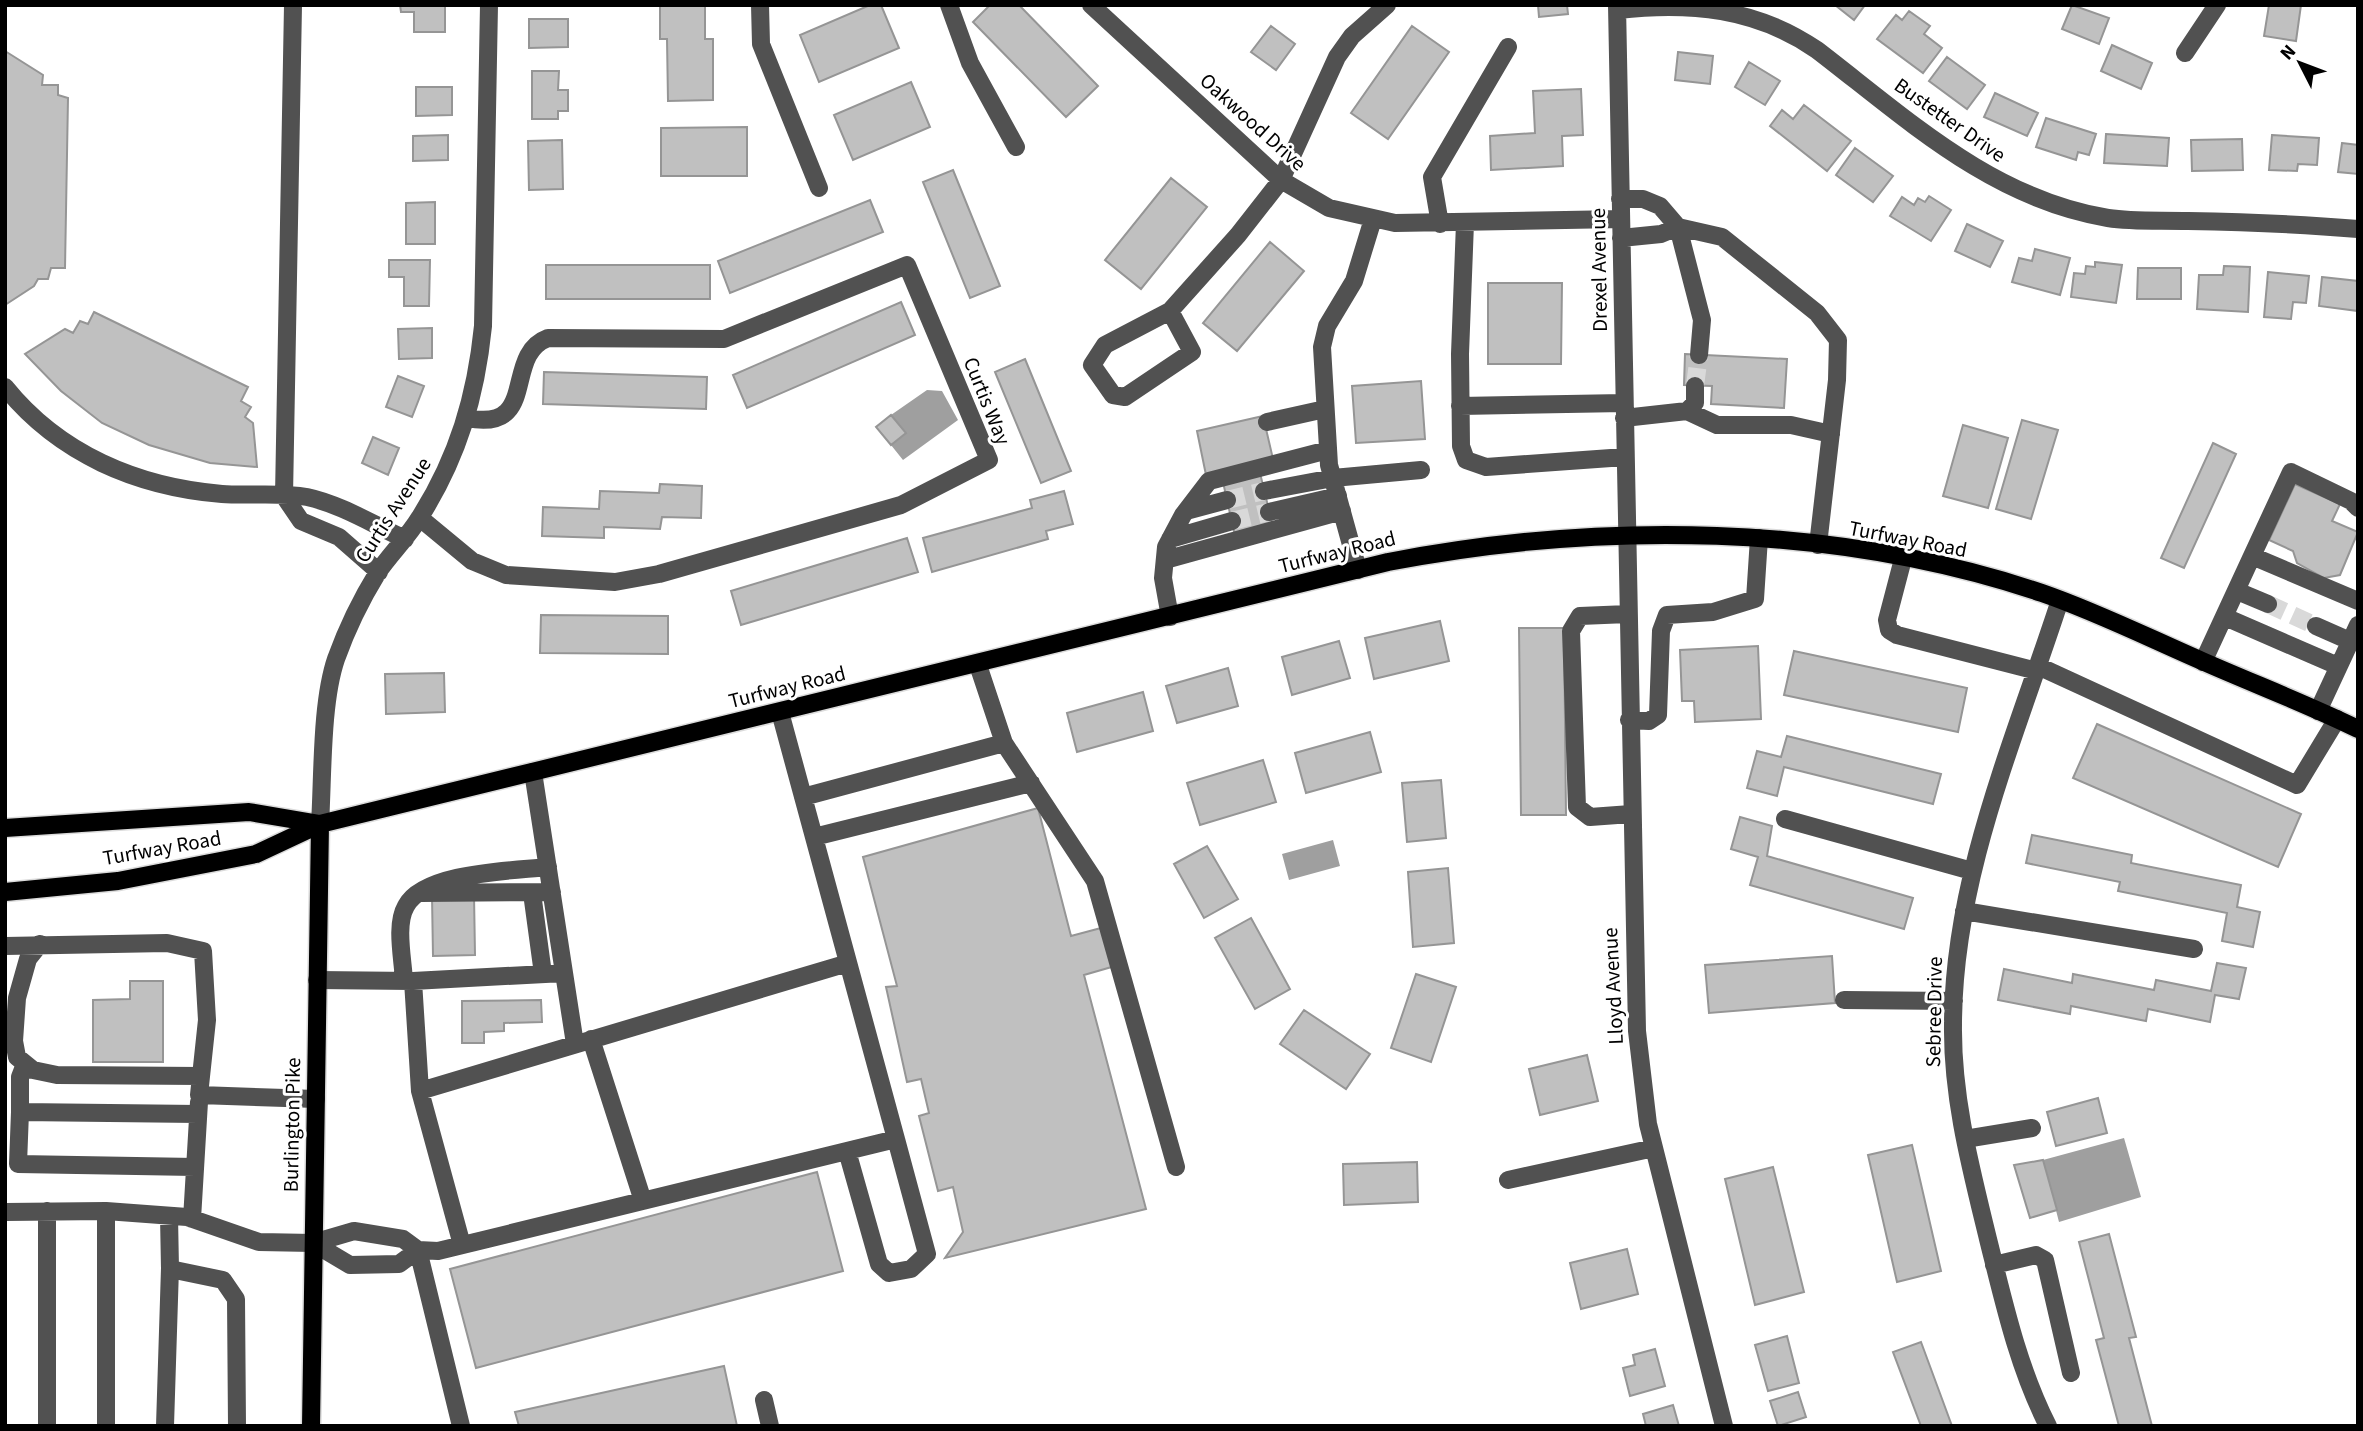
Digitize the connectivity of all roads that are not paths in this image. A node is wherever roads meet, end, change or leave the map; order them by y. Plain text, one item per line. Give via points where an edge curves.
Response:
1 (293, 5) edge
2 (489, 5) edge
3 (760, 5) edge
4 (949, 5) edge
5 (1387, 5) edge
6 (2217, 5) edge
7 (1617, 7) edge
8 (1101, 9) edge
9 (1507, 47) dead end
10 (2185, 53) dead end
11 (1016, 147) dead end
12 (1281, 180) junction
13 (818, 188) dead end
14 (1620, 200) junction
15 (1373, 219) junction
16 (1440, 223) junction
17 (1465, 223) junction
18 (1678, 227) junction
19 (1620, 228) junction
20 (2358, 229) edge
21 (1170, 311) junction
22 (1699, 355) tunnel mouth
23 (1695, 386) tunnel mouth
24 (5, 387) edge
25 (1460, 406) junction
26 (1325, 409) junction
27 (1624, 410) junction
28 (1687, 411) junction
29 (467, 418) junction
30 (1266, 422) dead end
31 (1830, 434) junction
32 (1328, 450) junction
33 (1625, 457) junction
34 (1421, 470) dead end
35 (1333, 478) junction
36 (1264, 491) tunnel mouth
37 (284, 496) junction
38 (1227, 500) tunnel mouth
39 (1340, 504) junction
40 (2358, 508) edge
41 (1186, 512) junction
42 (1269, 512) tunnel mouth
43 (420, 518) junction
44 (1232, 522) tunnel mouth
45 (1626, 534) junction
46 (1759, 538) junction
47 (405, 539) junction
48 (1170, 539) junction
49 (1818, 545) junction
50 (2252, 556) junction
51 (1903, 559) junction
52 (1165, 560) junction
53 (1358, 569) junction
54 (379, 572) junction
55 (2237, 591) junction
56 (2060, 600) junction
57 (2358, 601) edge
58 (2268, 604) tunnel mouth
59 (1628, 614) junction
60 (1170, 617) junction
61 (2225, 617) junction
62 (2316, 626) tunnel mouth
63 (2354, 633) edge
64 (2203, 662) junction
65 (978, 664) junction
66 (2339, 666) junction
67 (2037, 669) junction
68 (2318, 711) junction
69 (780, 712) junction
70 (2337, 719) junction
71 (1629, 720) junction
72 (2358, 729) edge
73 (1004, 743) junction
74 (533, 772) junction
75 (1031, 783) junction
76 (803, 797) junction
77 (1631, 814) junction
78 (1786, 819) dead end
79 (320, 824) junction
80 (5, 828) edge
81 (814, 836) junction
82 (548, 866) junction
83 (1972, 871) junction
84 (5, 892) edge
85 (552, 892) junction
86 (418, 893) junction
87 (532, 893) junction
88 (1964, 911) junction
89 (40, 944) junction
90 (5, 946) edge
91 (2194, 949) dead end
92 (848, 963) junction
93 (564, 973) junction
94 (543, 974) junction
95 (317, 980) junction
96 (409, 981) junction
97 (1844, 1000) dead end
98 (1954, 1001) junction
99 (583, 1042) junction
100 (25, 1064) junction
101 (201, 1076) junction
102 (420, 1091) junction
103 (316, 1099) junction
104 (199, 1105) junction
105 (20, 1112) junction
106 (2032, 1128) dead end
107 (896, 1139) junction
108 (1965, 1139) junction
109 (1654, 1148) junction
110 (847, 1151) junction
111 (195, 1167) junction
112 (1176, 1167) dead end
113 (1508, 1180) dead end
114 (643, 1201) junction
115 (106, 1210) junction
116 (47, 1211) junction
117 (5, 1212) edge
118 (170, 1216) junction
119 (192, 1219) junction
120 (313, 1243) junction
121 (462, 1245) junction
122 (418, 1250) junction
123 (1994, 1265) junction
124 (170, 1268) junction
125 (2071, 1373) dead end
126 (764, 1400) dead end
127 (47, 1426) edge
128 (106, 1426) edge
129 (165, 1426) edge
130 (237, 1426) edge
131 (311, 1426) edge
132 (461, 1426) edge
133 (770, 1426) edge
134 (1724, 1426) edge
135 (2048, 1426) edge

1 - 37 street
2 - 29 street, Curtis Avenue via 482,326
3 - 13 street via 761,44
4 - 11 street via 970,63
5 - 12 street via 1352,36 1338,57
6 - 10 street
7 - 14 street, Drexel Avenue
7 - 20 street, Bustetter Drive via 1689,5 1768,23 1817,50 1957,158 2024,195 2067,209 2110,219
8 - 12 street, Oakwood Drive
9 - 16 street via 1432,177
12 - 15 street, Oakwood Drive via 1329,208
12 - 21 street
14 - 18 street via 1643,199 1660,206
14 - 19 street, Drexel Avenue
15 - 16 street, Oakwood Drive
15 - 26 street via 1354,281 1327,326 1322,346
16 - 17 street, Oakwood Drive
17 - 19 street, Oakwood Drive
17 - 25 street
18 - 19 street, Oakwood Drive via 1661,234
18 - 22 street via 1702,320
18 - 31 street via 1722,237 1816,313 1838,340
19 - 27 street, Drexel Avenue
21 - 21 street via 1105,345 1092,365 1113,395 1125,397 1192,352
23 - 28 street via 1695,403
24 - 37 street via 24,410 65,443 110,469 164,487
25 - 27 street
25 - 33 street via 1466,460 1486,467
26 - 30 street
26 - 32 street
27 - 28 street
27 - 33 street, Drexel Avenue
28 - 31 street via 1717,425 1791,425
29 - 43 street, Curtis Avenue via 450,466
29 - 43 street, Curtis Way via 500,419 512,407 528,356 548,338 724,339 907,265 989,460 901,505 659,574 615,582 506,575 472,561
31 - 49 street
32 - 35 street
32 - 41 street via 1209,481
33 - 45 street, Drexel Avenue
34 - 35 street
35 - 36 street
35 - 39 street
37 - 47 street via 307,497
37 - 54 street via 301,521 340,537
38 - 41 street
39 - 42 street
39 - 52 street
39 - 53 street
40 - 50 street via 2291,472
41 - 48 street
43 - 47 street, Curtis Avenue
44 - 48 street
45 - 46 main road, Turfway Road
45 - 53 main road, Turfway Road via 1514,541
45 - 59 street, Lloyd Avenue
46 - 49 main road, Turfway Road
46 - 71 street via 1755,598 1713,612 1667,615 1661,631 1658,715 1649,721
47 - 54 street, Curtis Avenue
48 - 52 street
49 - 51 main road, Turfway Road
50 - 55 street
50 - 57 street
51 - 56 main road, Turfway Road
51 - 67 street via 1887,620 1889,630
52 - 60 street via 1163,578
53 - 60 main road, Turfway Road
54 - 79 street, Curtis Avenue via 336,659
55 - 58 street
55 - 61 street
56 - 64 main road, Turfway Road
56 - 67 street, Sebree Drive
59 - 71 street, Lloyd Avenue
59 - 77 street via 1580,616 1571,631 1577,807 1590,817
60 - 65 main road, Turfway Road
61 - 64 street
61 - 66 street
62 - 63 street
63 - 66 street
64 - 68 main road, Turfway Road
65 - 69 main road, Turfway Road
65 - 73 street
66 - 68 street
67 - 70 street via 2297,785
67 - 83 street, Sebree Drive
68 - 70 main road, Turfway Road
69 - 74 main road, Turfway Road
69 - 76 street
70 - 72 main road, Turfway Road
71 - 77 street, Lloyd Avenue
73 - 75 street
73 - 76 street
74 - 79 main road, Turfway Road
74 - 82 street
75 - 81 street
75 - 112 street via 1096,881
76 - 81 street
77 - 109 street, Lloyd Avenue via 1637,1031
78 - 83 street
79 - 80 main road, Turfway Road via 249,812
79 - 84 main road, Turfway Road via 256,854 118,881
79 - 95 main road, Burlington Pike
81 - 92 street
82 - 85 street
82 - 86 street via 440,881
83 - 88 street, Sebree Drive
85 - 87 street
85 - 93 street
86 - 87 street
86 - 96 street via 406,906 402,923
87 - 94 street
88 - 91 street
88 - 98 street, Sebree Drive
89 - 90 street
89 - 100 street via 28,959 16,998 14,1041
89 - 101 street via 167,943 203,951 207,1020
92 - 99 street
92 - 107 street
93 - 94 street
93 - 99 street
94 - 96 street
95 - 96 street
95 - 103 main road, Burlington Pike
96 - 102 street
97 - 98 street
98 - 108 street, Sebree Drive via 1953,1054
99 - 102 street
99 - 114 street
100 - 101 street via 57,1075
100 - 105 street via 20,1077
101 - 104 street
102 - 121 street
103 - 104 street
103 - 120 main road, Burlington Pike
104 - 105 street
104 - 111 street
105 - 111 street via 18,1164
106 - 108 street
107 - 110 street
107 - 110 street via 927,1254 911,1269 889,1273 879,1264
108 - 123 street, Sebree Drive
109 - 113 street
109 - 134 street, Lloyd Avenue
110 - 114 street
111 - 119 street
114 - 121 street
115 - 116 street
115 - 118 street
115 - 128 street
116 - 117 street
116 - 127 street
118 - 119 street
118 - 124 street
119 - 120 street via 259,1241
120 - 122 street via 354,1231 403,1239
120 - 122 street via 350,1265 399,1264
120 - 131 main road, Burlington Pike
121 - 122 street
122 - 132 street
123 - 125 street via 2036,1255 2045,1260
123 - 135 street, Sebree Drive via 2029,1385
124 - 129 street
124 - 130 street via 223,1280 236,1299
126 - 133 street

